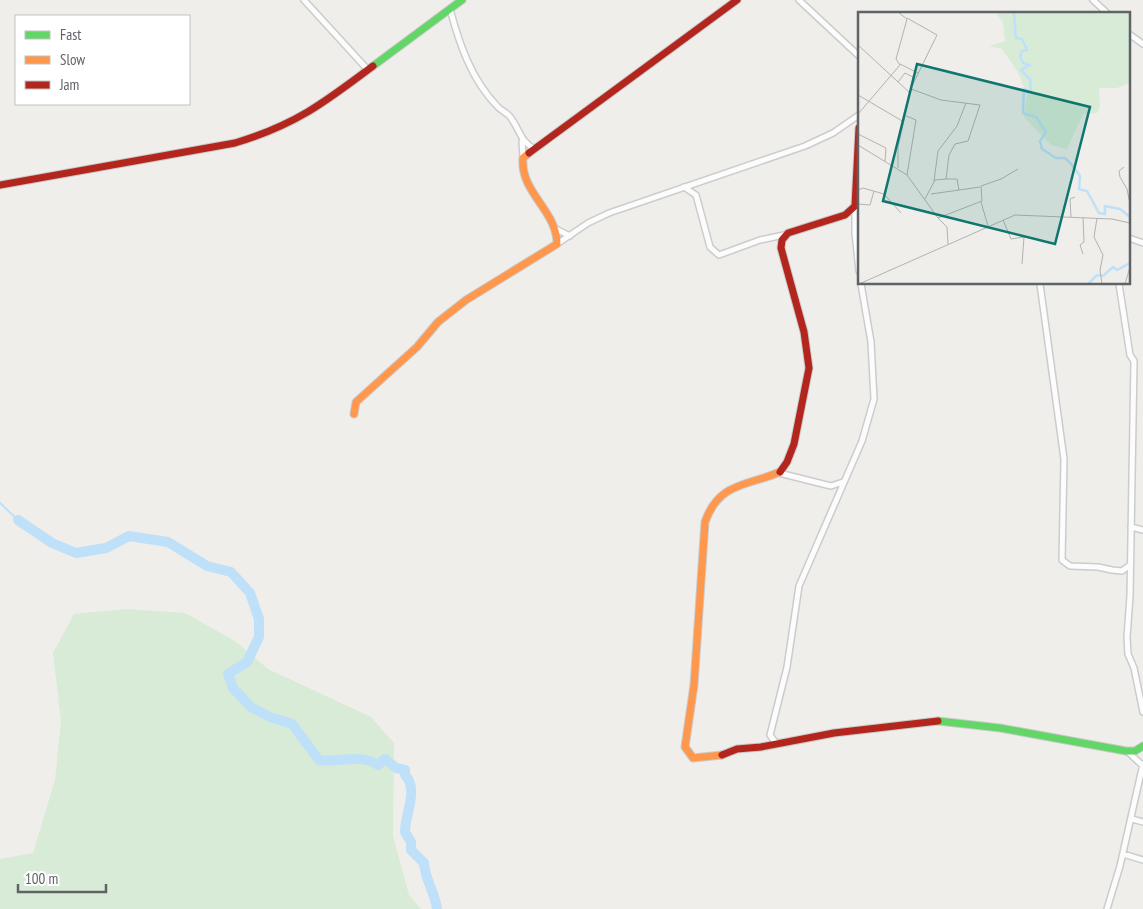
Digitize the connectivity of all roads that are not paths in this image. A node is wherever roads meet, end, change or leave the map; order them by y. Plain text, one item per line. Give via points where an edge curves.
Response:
1 (304, 0) edge
2 (462, 0) edge
3 (737, 0) edge
4 (799, 0) edge
5 (1093, 0) edge
6 (450, 9) junction
7 (1106, 12) edge
8 (1130, 35) edge
9 (1143, 44) edge
10 (858, 55) edge
11 (368, 70) junction
12 (858, 116) edge
13 (522, 141) junction
14 (858, 148) edge
15 (534, 149) junction
16 (523, 158) junction
17 (699, 183) junction
18 (0, 185) edge
19 (684, 187) junction
20 (696, 194) junction
21 (855, 206) junction
22 (556, 229) junction
23 (784, 235) junction
24 (570, 236) junction
25 (773, 237) junction
26 (1130, 238) edge
27 (1143, 243) edge
28 (557, 244) junction
29 (781, 248) junction
30 (858, 262) edge
31 (862, 285) edge
32 (1040, 285) edge
33 (1119, 285) edge
34 (354, 414) dead end
35 (779, 472) junction
36 (844, 481) junction
37 (1131, 527) junction
38 (1143, 530) edge
39 (1130, 564) junction
40 (1143, 712) edge
41 (781, 743) junction
42 (1143, 746) edge
43 (1127, 751) junction
44 (1143, 765) edge
45 (1132, 819) junction
46 (1143, 822) edge
47 (1123, 854) junction
48 (1143, 860) edge
49 (1107, 909) edge

1 - 11 street
2 - 6 street
3 - 15 street
4 - 10 street
5 - 7 street
6 - 11 street
6 - 13 street via 470,69 496,106 511,118
8 - 9 street
11 - 18 street via 296,122 267,134 235,143
12 - 17 street via 833,133 805,146
13 - 15 street
13 - 16 street
14 - 21 street
15 - 16 street
16 - 22 street via 522,172
17 - 19 street
17 - 20 street
19 - 20 street
19 - 24 street via 609,213
20 - 25 street via 710,247 718,255
21 - 23 street via 845,216
21 - 30 street
22 - 24 street
22 - 28 street
23 - 25 street
23 - 29 street
24 - 28 street
25 - 29 street
26 - 27 street
28 - 34 street via 466,300 438,322 417,347 356,402
29 - 35 street via 809,360 792,452
31 - 36 street via 871,342 874,399 868,423
32 - 39 street via 1064,459 1062,560 1070,566 1112,570 1122,570
33 - 37 street via 1130,355 1134,361
35 - 36 street via 831,486
35 - 41 street via 724,490 708,509 694,685 685,747 693,758 702,758
36 - 41 street via 799,586 787,667 770,735 775,742
37 - 38 street
37 - 39 street
39 - 40 street via 1128,654
41 - 43 street via 872,727 939,721 1000,728
42 - 43 street
43 - 44 street
44 - 45 street
45 - 46 street
45 - 47 street
47 - 48 street
47 - 49 street

